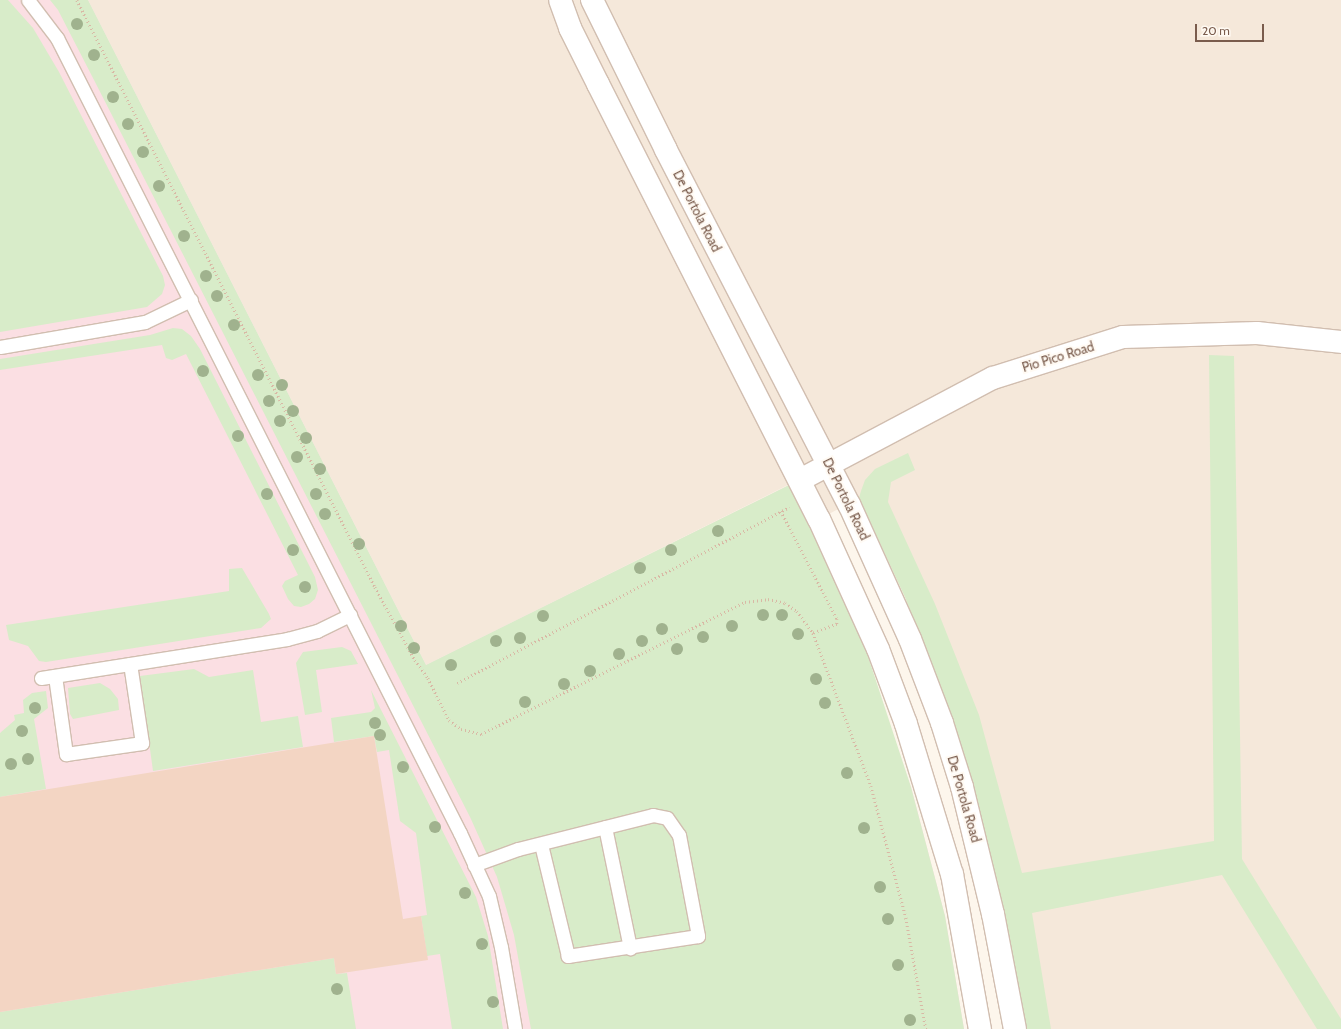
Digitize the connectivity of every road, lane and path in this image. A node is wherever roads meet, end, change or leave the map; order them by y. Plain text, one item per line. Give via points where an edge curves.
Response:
1 (28, 0) edge
2 (77, 0) edge
3 (560, 0) edge
4 (592, 0) edge
5 (191, 300) junction
6 (1341, 342) edge
7 (0, 347) edge
8 (829, 464) junction
9 (804, 488) junction
10 (782, 510) junction
11 (350, 615) junction
12 (813, 633) junction
13 (130, 664) junction
14 (55, 676) junction
15 (41, 678) dead end
16 (457, 683) dead end
17 (605, 827) junction
18 (542, 844) junction
19 (474, 865) junction
20 (630, 948) junction
21 (515, 1029) edge
22 (926, 1029) edge
23 (980, 1029) edge
24 (1015, 1029) edge

1 - 5 lane via 57,38
2 - 12 path via 375,588 415,660 428,678 449,720 460,729 481,734 497,728 745,602 768,599 785,603 798,611
3 - 9 main road via 577,42
4 - 8 main road, De Portola Road via 666,150
5 - 7 lane via 144,322
5 - 11 lane
6 - 8 main road, Pio Pico Road via 1256,333 1123,337 993,378
8 - 9 main road, Pio Pico Road
8 - 24 main road, De Portola Road via 889,588 942,723 979,852
9 - 10 path
9 - 23 main road via 878,649 927,788 952,874
10 - 12 path via 837,619 837,624
10 - 16 path
11 - 13 lane via 317,631 287,639
11 - 19 lane
12 - 22 path via 854,739 887,841 906,918
13 - 14 lane
13 - 14 lane via 142,743 66,754
14 - 15 lane
17 - 18 lane
17 - 20 lane
17 - 20 lane via 653,815 667,818 680,835 698,936
18 - 19 lane
18 - 20 lane via 568,956
19 - 21 lane via 488,896 500,940

